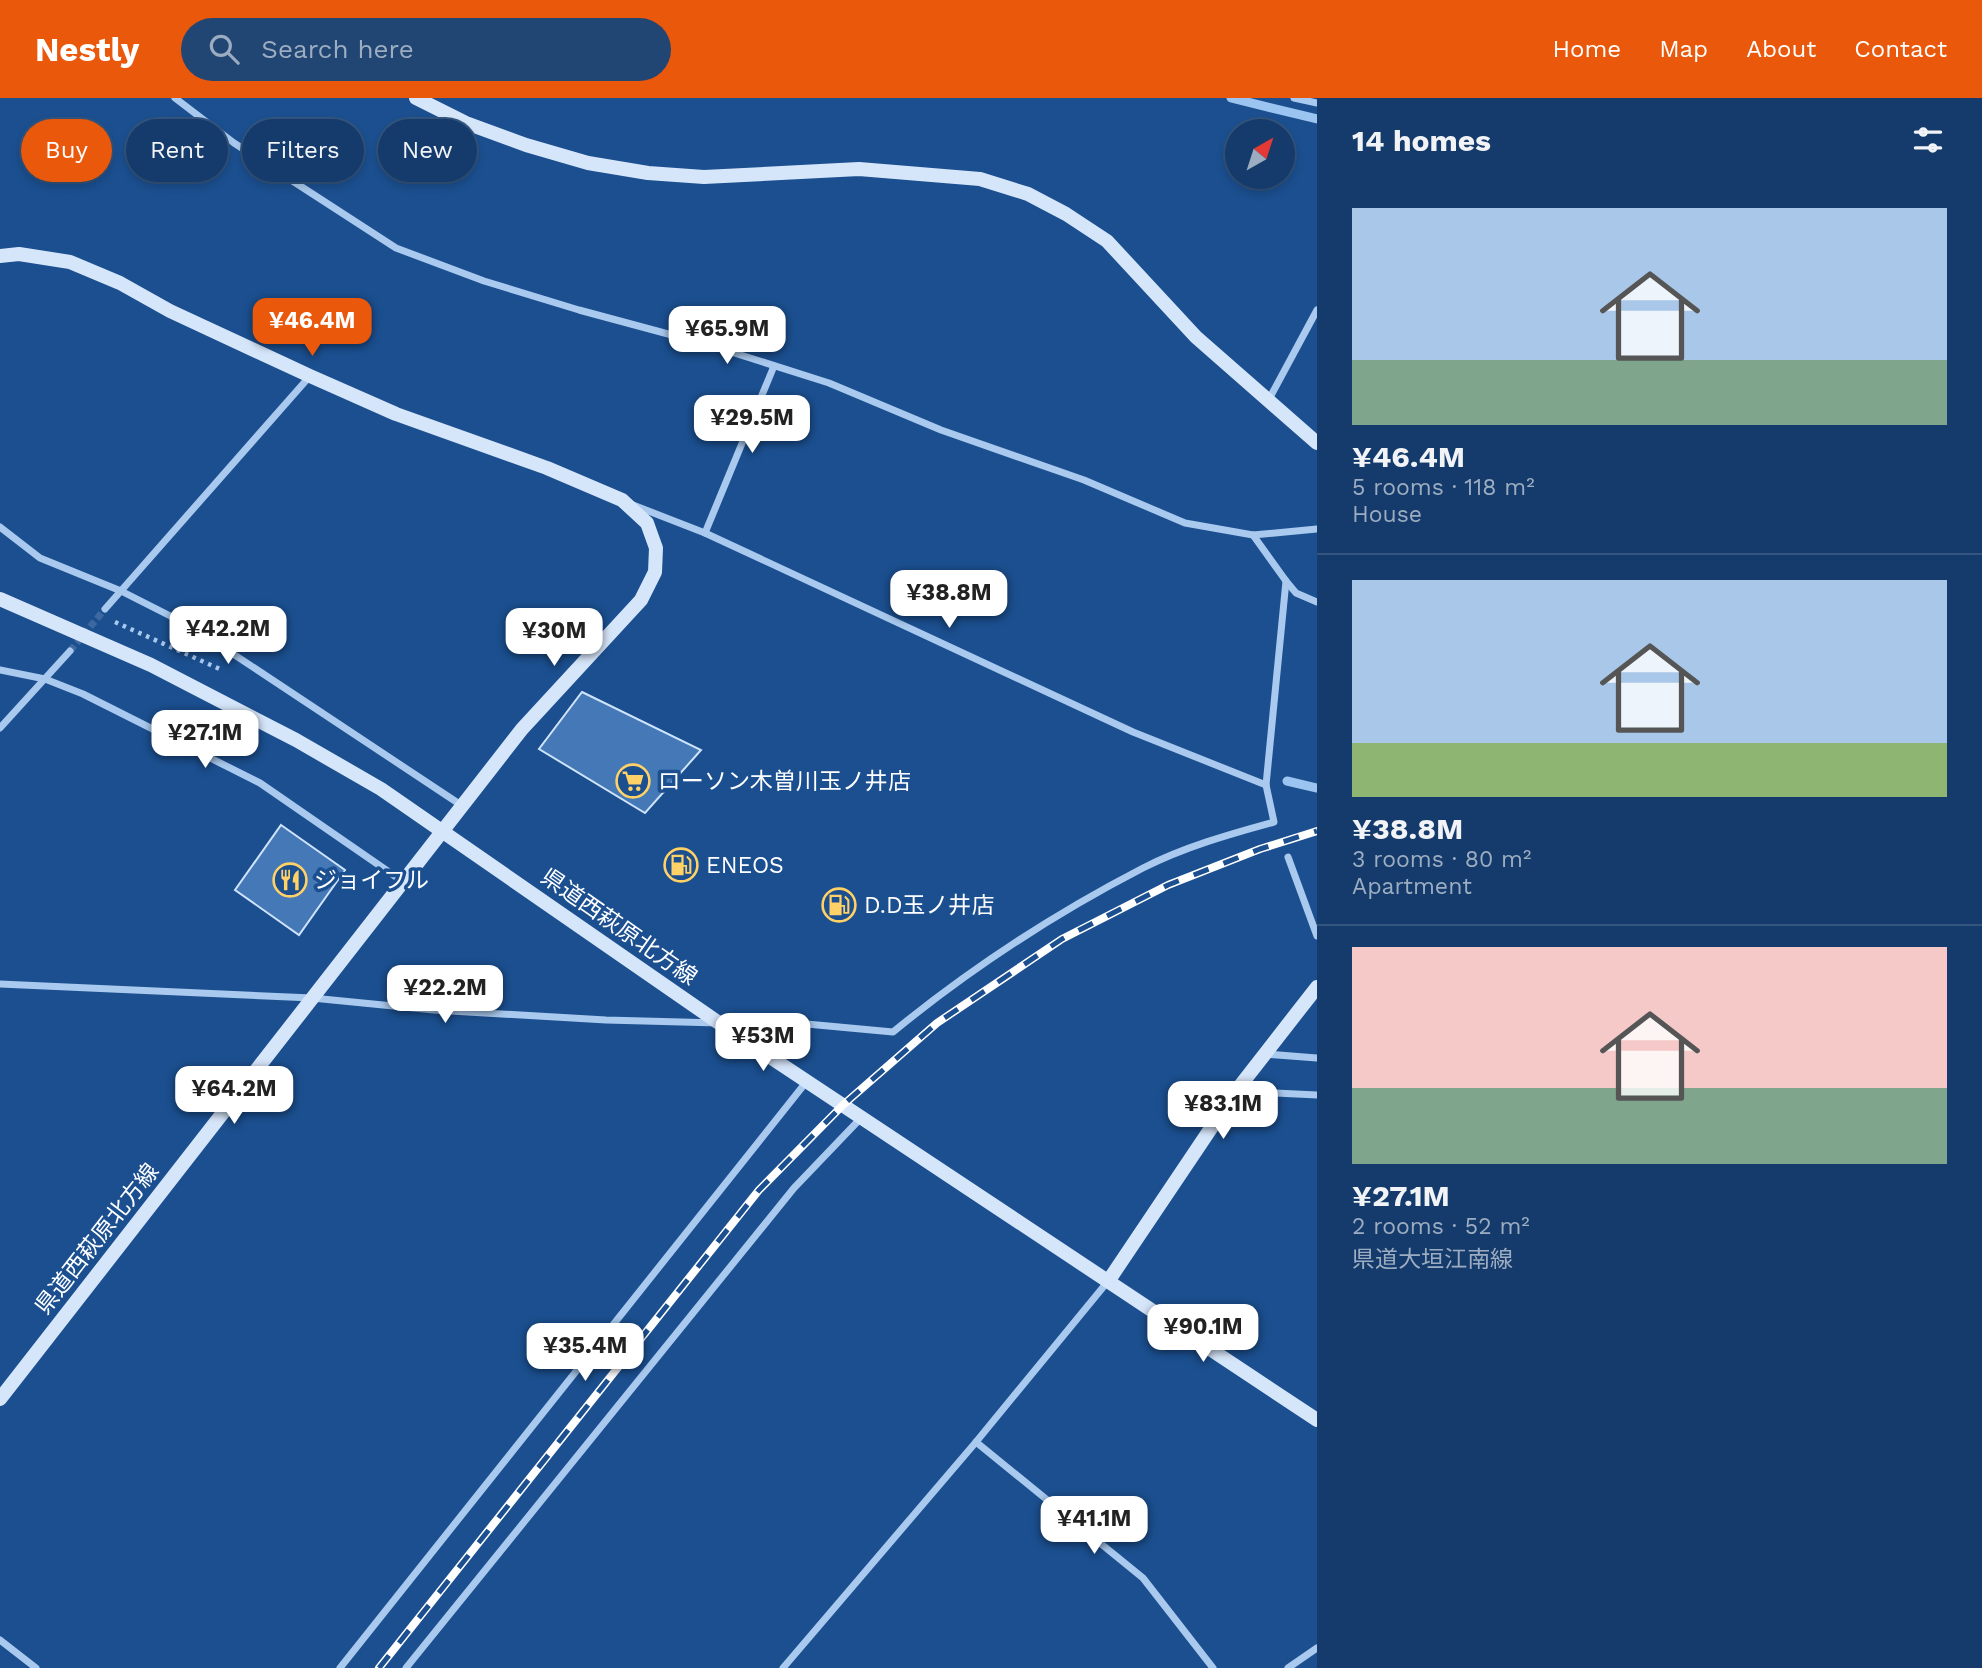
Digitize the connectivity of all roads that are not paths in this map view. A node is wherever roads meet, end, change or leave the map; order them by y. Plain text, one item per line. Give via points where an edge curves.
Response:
1 (175, 98) edge
2 (415, 98) edge
3 (1294, 98) edge
4 (1317, 103) edge
5 (0, 256) edge
6 (1317, 310) edge
7 (774, 366) junction
8 (310, 376) junction
9 (1268, 401) junction
10 (1317, 443) edge
11 (622, 500) junction
12 (0, 527) edge
13 (1317, 529) edge
14 (705, 533) junction
15 (1253, 535) junction
16 (1286, 581) junction
17 (121, 591) junction
18 (0, 598) edge
19 (1317, 601) edge
20 (105, 609) tunnel mouth
21 (70, 650) tunnel mouth
22 (0, 670) edge
23 (45, 679) junction
24 (0, 728) edge
25 (1266, 785) junction
26 (461, 805) junction
27 (441, 830) junction
28 (1288, 857) dead end
29 (402, 881) junction
30 (1317, 936) edge
31 (0, 984) edge
32 (1317, 988) edge
33 (312, 998) junction
34 (719, 1023) junction
35 (1263, 1054) junction
36 (1317, 1058) edge
37 (807, 1082) junction
38 (1236, 1091) junction
39 (1317, 1095) edge
40 (861, 1117) junction
41 (1109, 1280) junction
42 (0, 1399) edge
43 (1317, 1420) edge
44 (976, 1442) junction
45 (0, 1640) edge
46 (1317, 1648) edge
47 (36, 1668) edge
48 (341, 1668) edge
49 (406, 1668) edge
50 (783, 1668) edge
51 (1213, 1668) edge
52 (1287, 1668) edge

1 - 7 street via 234,143 396,248 484,282
2 - 9 main road via 526,145 588,163 648,173 704,177 859,169 980,179 1028,194 1107,241 1196,337
3 - 4 street
5 - 8 main road via 19,254 70,262
6 - 9 street
7 - 14 street
7 - 15 street via 1084,480 1185,523
8 - 11 main road via 396,414
8 - 17 street
9 - 10 main road
11 - 14 street
11 - 26 main road via 647,523 656,548 655,572 641,600 522,729
12 - 17 street via 40,558
13 - 15 street
14 - 25 street via 1133,732
15 - 16 street
16 - 19 street via 1296,593
16 - 25 street
17 - 20 street
17 - 26 street via 194,628
18 - 27 main road via 151,665 296,740
21 - 23 street
22 - 23 street
23 - 24 street
23 - 29 street via 260,783
25 - 34 street via 1274,822 1223,835 1144,867 984,962 893,1032 785,1022
26 - 27 main road
27 - 29 main road, 県道西萩原北方線
27 - 34 main road, 県道西萩原北方線
28 - 30 street
29 - 33 main road, 県道西萩原北方線
31 - 33 street
32 - 35 main road
33 - 34 street via 434,1010
33 - 42 main road, 県道西萩原北方線
34 - 37 main road, 県道西萩原北方線
35 - 36 street
35 - 38 main road
37 - 40 main road, 県道西萩原北方線
37 - 48 street
38 - 39 street
38 - 41 main road
40 - 41 main road, 県道西萩原北方線
40 - 49 street via 794,1188
41 - 43 main road, 県道西萩原北方線
41 - 44 street
44 - 50 street
44 - 51 street via 1143,1578
45 - 47 street
46 - 52 street

